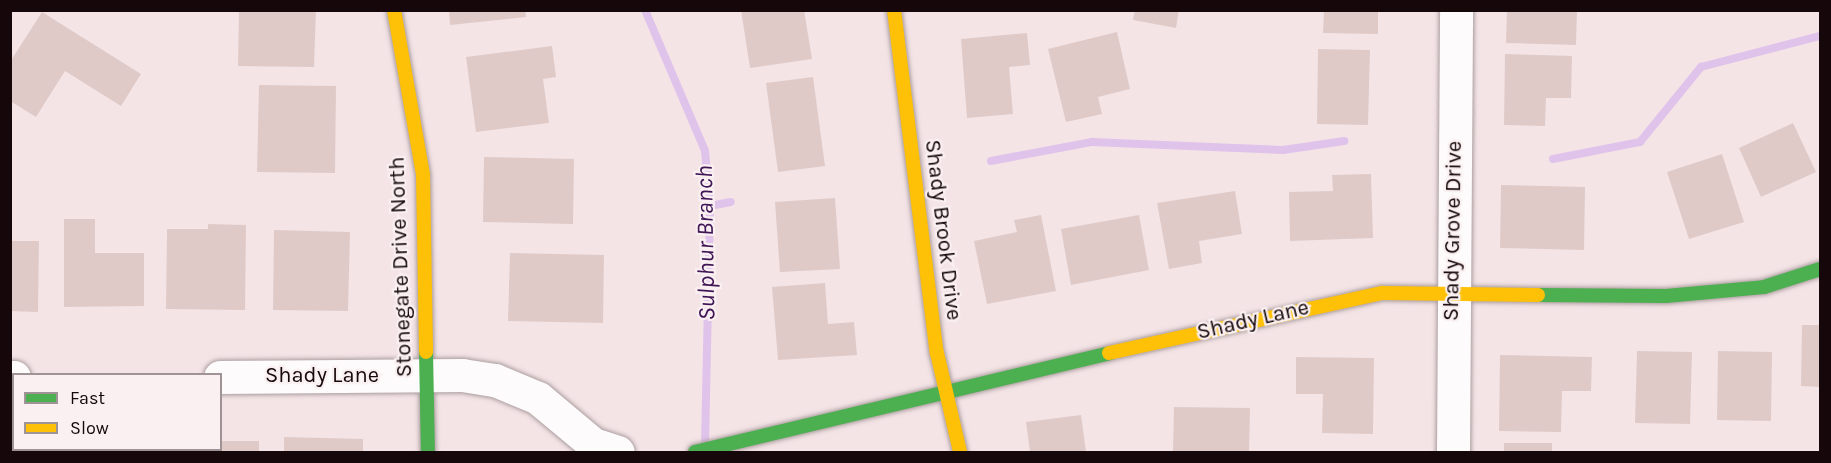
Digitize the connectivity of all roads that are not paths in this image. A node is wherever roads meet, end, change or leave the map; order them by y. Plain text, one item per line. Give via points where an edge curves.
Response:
1 (394, 10) edge
2 (894, 10) edge
3 (1456, 10) edge
4 (1821, 269) edge
5 (1452, 290) junction
6 (427, 376) junction
7 (222, 377) edge
8 (950, 394) junction
9 (428, 453) edge
10 (618, 453) edge
11 (695, 453) edge
12 (960, 453) edge
13 (1453, 453) edge

1 - 6 street, Stonegate Drive North via 423,175
2 - 8 street, Shady Brook Drive via 938,353
3 - 5 street, Shady Grove Drive
4 - 5 street, Shady Lane via 1764,287 1666,296
5 - 8 street, Shady Lane via 1383,292 1294,309
5 - 13 street, Shady Grove Drive
6 - 7 street, Shady Lane
6 - 9 street, Stonegate Drive North
6 - 10 street, Shady Lane via 495,380 538,398 593,444
8 - 11 street, Shady Lane
8 - 12 street, Shady Brook Drive

